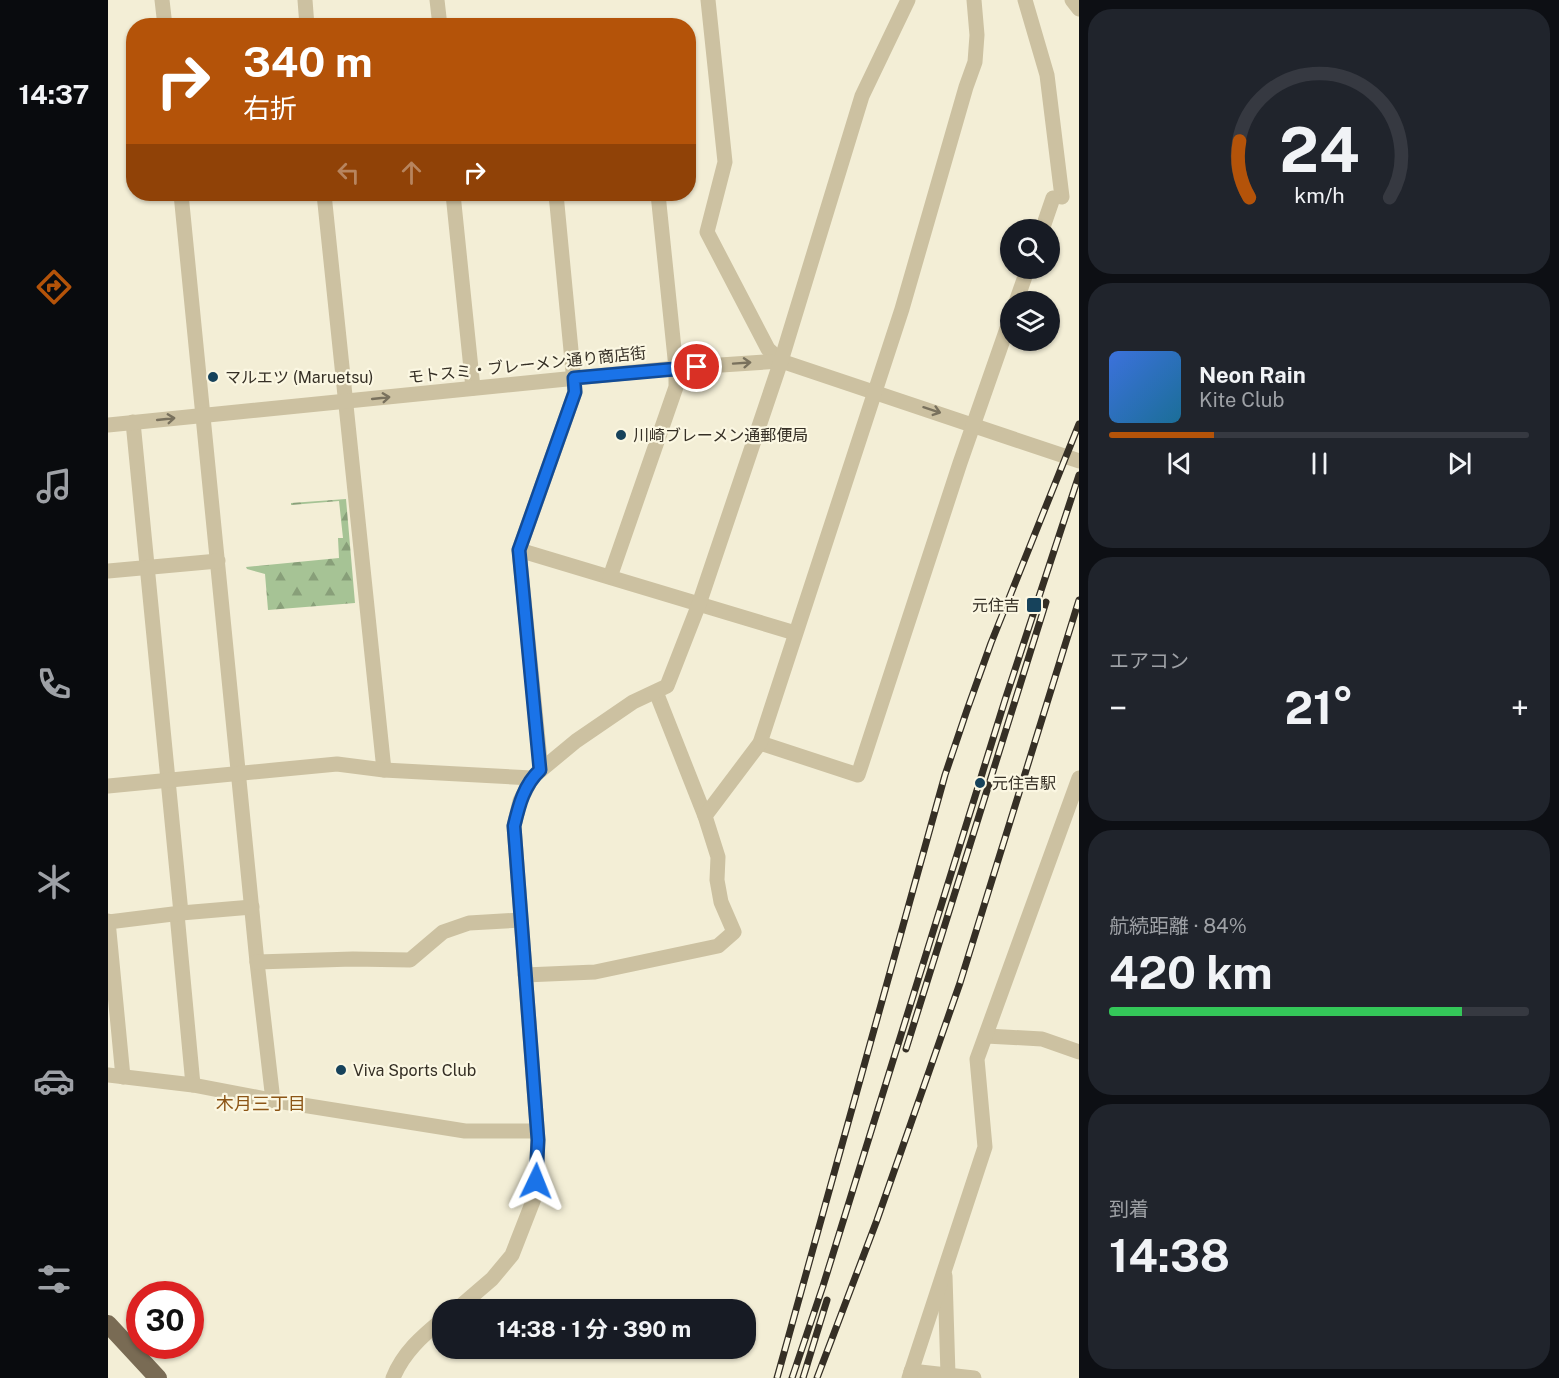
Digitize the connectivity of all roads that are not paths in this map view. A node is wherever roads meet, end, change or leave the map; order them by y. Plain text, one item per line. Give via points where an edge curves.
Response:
1 (162, 0) edge
2 (305, 0) edge
3 (437, 0) edge
4 (708, 0) edge
5 (908, 0) edge
6 (974, 0) edge
7 (1025, 0) edge
8 (1072, 0) edge
9 (1079, 9) edge
10 (164, 18) edge
11 (307, 18) edge
12 (439, 18) edge
13 (182, 201) edge
14 (325, 201) edge
15 (454, 201) edge
16 (557, 201) edge
17 (659, 201) edge
18 (1047, 219) edge
19 (1000, 347) edge
20 (781, 361) junction
21 (676, 368) junction
22 (574, 378) junction
23 (473, 388) junction
24 (876, 392) junction
25 (346, 401) junction
26 (202, 415) junction
27 (133, 422) junction
28 (973, 424) junction
29 (108, 425) edge
30 (1079, 461) edge
31 (519, 550) junction
32 (218, 561) junction
33 (147, 568) junction
34 (108, 572) edge
35 (610, 577) junction
36 (699, 604) junction
37 (795, 633) junction
38 (656, 692) junction
39 (759, 743) junction
40 (384, 770) junction
41 (238, 772) junction
42 (536, 774) junction
43 (1079, 778) edge
44 (168, 780) junction
45 (108, 786) edge
46 (705, 816) junction
47 (252, 907) junction
48 (179, 913) junction
49 (520, 920) junction
50 (108, 922) edge
51 (257, 962) junction
52 (525, 975) junction
53 (986, 1036) junction
54 (1079, 1052) edge
55 (116, 1076) edge
56 (193, 1085) junction
57 (271, 1100) junction
58 (537, 1131) junction
59 (945, 1265) junction
60 (469, 1299) edge
61 (108, 1310) edge
62 (108, 1324) edge
63 (432, 1328) edge
64 (126, 1330) edge
65 (154, 1359) edge
66 (910, 1375) edge
67 (948, 1375) junction
68 (158, 1378) edge
69 (172, 1378) edge
70 (393, 1378) edge
71 (974, 1378) edge

1 - 10 street
2 - 11 street
3 - 12 street
4 - 20 street via 725,162 707,232 768,350
5 - 20 street via 862,96
6 - 24 street via 975,63
7 - 18 street via 1047,75 1058,197
8 - 9 street
13 - 26 street
14 - 25 street
15 - 23 street
16 - 22 street
17 - 21 street
19 - 28 street
21 -> 20 street, モトスミ・ブレーメン通り商店街
20 - 24 street, モトスミ・ブレーメン通り商店街
20 - 36 street
21 - 22 street, モトスミ・ブレーメン通り商店街
21 - 35 street via 675,387
22 - 23 street, モトスミ・ブレーメン通り商店街
22 - 31 street via 575,392
25 -> 23 street, モトスミ・ブレーメン通り商店街
24 -> 28 street, モトスミ・ブレーメン通り商店街
24 - 37 street
25 - 26 street, モトスミ・ブレーメン通り商店街
25 - 40 street
27 -> 26 street, モトスミ・ブレーメン通り商店街
26 - 32 street
27 - 29 street, モトスミ・ブレーメン通り商店街
27 - 33 street
28 - 30 street, モトスミ・ブレーメン通り商店街
28 - 39 street via 858,775
31 - 35 street
31 - 42 street
32 - 33 street
32 - 41 street
33 - 34 street
33 - 44 street
35 - 36 street
36 - 37 street
36 - 38 street via 667,686
37 - 39 street
38 - 42 street via 576,741
38 - 46 street
39 - 46 street
40 - 41 street via 338,764
40 - 42 street
41 - 44 street
41 - 47 street
42 - 49 street via 520,801 514,826
43 - 53 street
44 - 45 street
44 - 48 street
46 - 52 street via 718,857 721,902 734,932 718,946 595,972
47 - 48 street
47 - 51 street
48 - 50 street
48 - 56 street
49 - 51 street via 469,923 443,932 410,960
49 - 52 street
50 - 55 street
51 - 57 street
52 - 58 street
53 - 54 street via 1042,1039
53 - 59 street via 977,1059 985,1147
55 - 56 street
56 - 57 street
57 - 58 street via 465,1131
58 - 60 street via 536,1196 512,1255
59 - 66 street
59 - 67 street
61 - 64 main road
62 - 68 main road
63 - 70 street via 411,1348
65 - 69 main road
66 - 67 street
67 - 71 street

